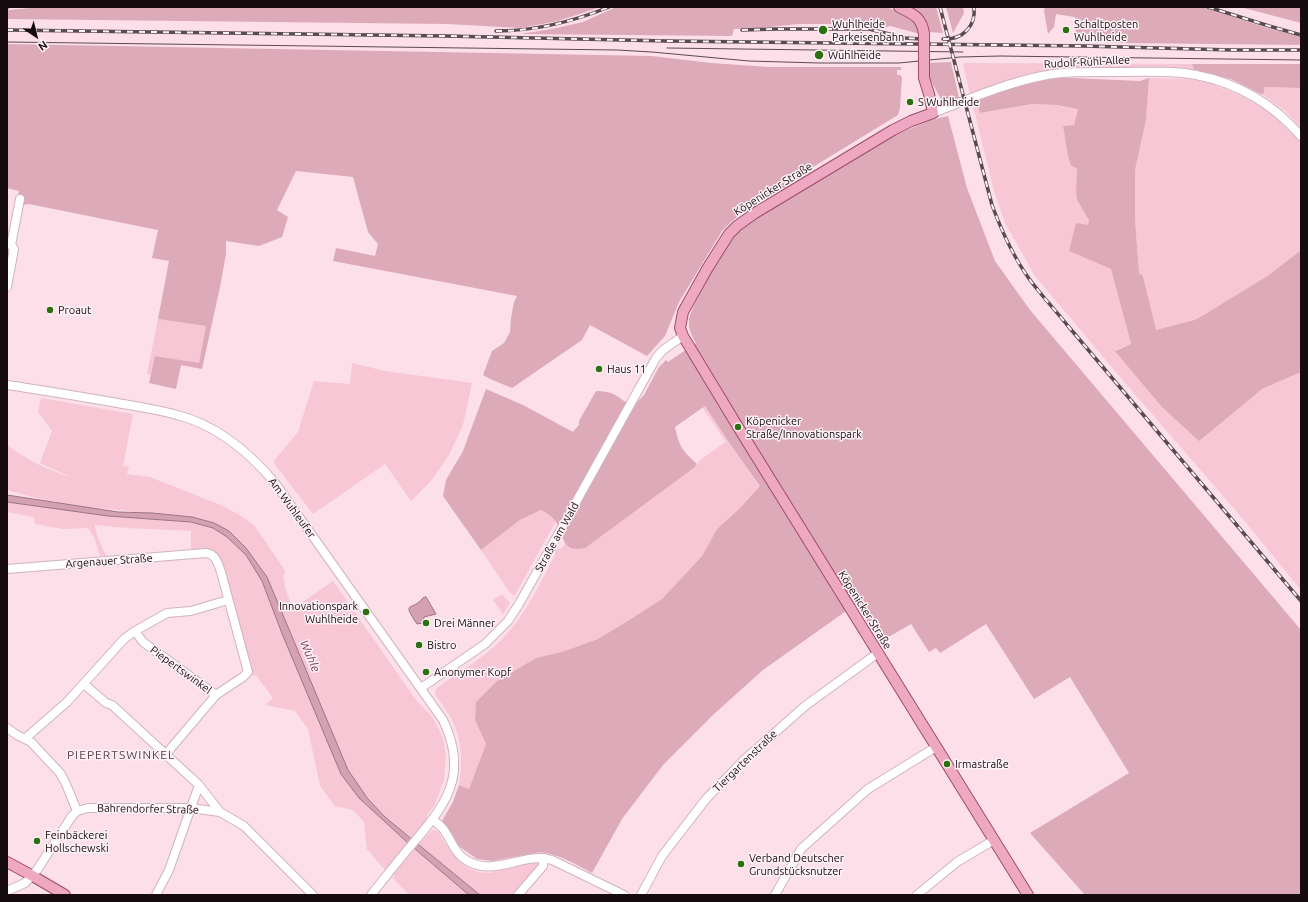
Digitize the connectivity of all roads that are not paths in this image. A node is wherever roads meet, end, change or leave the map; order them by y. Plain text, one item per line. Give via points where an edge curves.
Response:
1 (899, 7) edge
2 (933, 113) junction
3 (1301, 136) edge
4 (20, 199) dead end
5 (7, 287) edge
6 (683, 336) junction
7 (7, 384) edge
8 (210, 554) joint
9 (7, 569) edge
10 (228, 600) junction
11 (135, 630) junction
12 (878, 653) junction
13 (84, 684) junction
14 (421, 688) junction
15 (216, 695) junction
16 (7, 728) edge
17 (26, 739) junction
18 (936, 747) junction
19 (166, 754) junction
20 (199, 785) junction
21 (191, 808) junction
22 (77, 811) junction
23 (220, 812) junction
24 (433, 820) junction
25 (994, 840) junction
26 (544, 858) junction
27 (7, 862) edge
28 (31, 875) junction
29 (7, 891) edge
30 (619, 894) edge
31 (65, 895) edge
32 (156, 895) edge
33 (313, 895) edge
34 (370, 895) edge
35 (518, 895) edge
36 (641, 895) edge
37 (775, 895) edge
38 (917, 895) edge
39 (1028, 895) edge

1 - 2 main road, bridge via 916,16 923,26 924,78
2 - 3 street, Rudolf-Rühl-Allee via 1017,82 1041,76 1088,72 1173,72 1195,74 1244,91 1261,100
2 - 6 main road, Köpenicker Straße via 893,130 737,226 723,243 683,312 680,328
4 - 5 street via 11,245 14,249
6 - 12 main road, Köpenicker Straße
6 - 14 street, Straße am Wald via 658,355 508,621 486,644
7 - 14 street, Am Wuhleufer via 178,415 228,439 252,458 275,483
8 - 9 street, Argenauer Straße
8 - 10 street, Piepertswinkel via 219,566
10 - 11 street via 191,612 167,613
10 - 15 street, Piepertswinkel via 248,672
11 - 13 street
11 - 15 street, Piepertswinkel via 143,642
12 - 18 main road, Köpenicker Straße
12 - 36 street, Tiergartenstraße via 805,706 710,794 665,851
13 - 17 street
13 - 19 street via 112,705
14 - 24 street, Am Wuhleufer via 443,720 451,740 454,758 452,783 443,805
15 - 19 street
16 - 17 street
17 - 22 street via 60,773
18 - 25 main road, Köpenicker Straße
18 - 37 street via 868,789 801,849
19 - 20 street
20 - 21 street
20 - 23 street
21 - 22 street, Bahrendorfer Straße via 88,808
21 - 23 street, Bahrendorfer Straße
21 - 32 street
22 - 28 street
23 - 33 street, Bahrendorfer Straße via 244,826
24 - 26 street via 463,858 474,864 496,867
24 - 34 street, Am Wuhleufer
25 - 38 street via 957,862
25 - 39 main road, Köpenicker Straße
26 - 30 street via 558,862
26 - 35 street via 543,866
27 - 28 main road
28 - 29 street via 25,883
28 - 31 main road

